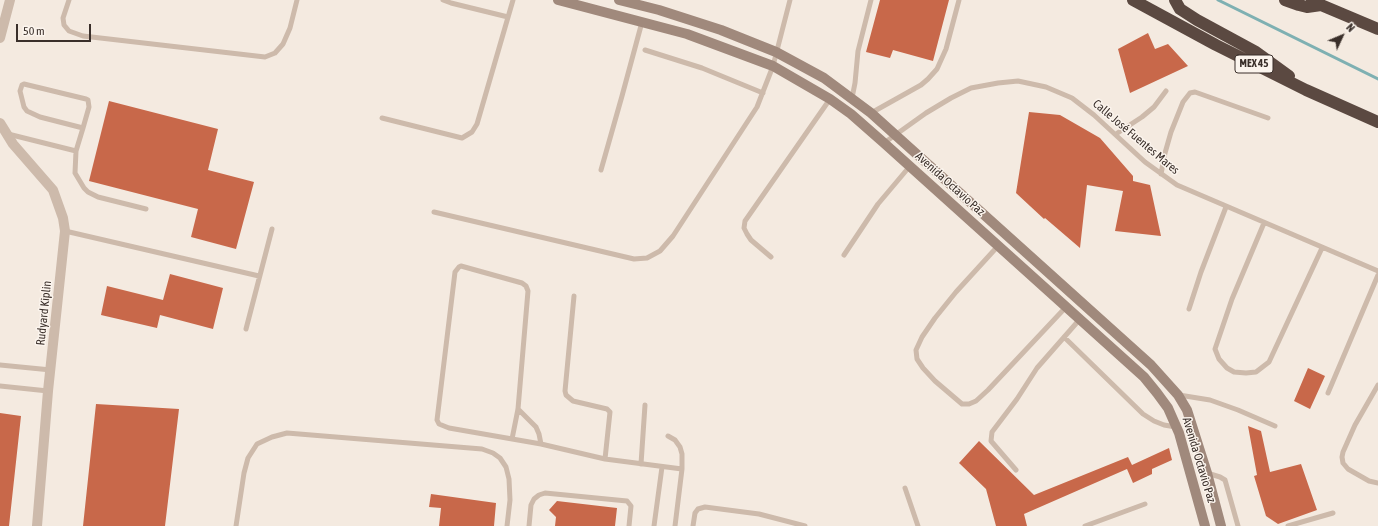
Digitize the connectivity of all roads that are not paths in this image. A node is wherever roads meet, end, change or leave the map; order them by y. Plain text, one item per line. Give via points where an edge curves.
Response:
1 (10, 0) edge
2 (69, 0) edge
3 (298, 0) edge
4 (443, 0) edge
5 (513, 0) edge
6 (558, 0) edge
7 (619, 0) edge
8 (790, 0) edge
9 (871, 0) edge
10 (959, 0) edge
11 (1133, 0) edge
12 (1175, 0) edge
13 (1286, 0) edge
14 (1319, 2) edge
15 (508, 17) junction
16 (642, 22) junction
17 (1378, 29) edge
18 (0, 38) edge
19 (645, 50) dead end
20 (776, 52) junction
21 (773, 66) junction
22 (1306, 90) junction
23 (1166, 91) dead end
24 (763, 92) junction
25 (852, 98) junction
26 (830, 99) junction
27 (870, 113) junction
28 (382, 118) dead end
29 (1268, 118) dead end
30 (1378, 122) edge
31 (0, 123) edge
32 (83, 128) junction
33 (7, 134) junction
34 (1116, 134) junction
35 (894, 135) junction
36 (884, 143) junction
37 (76, 151) junction
38 (910, 166) junction
39 (601, 170) dead end
40 (1161, 174) junction
41 (1226, 207) junction
42 (146, 209) dead end
43 (434, 212) dead end
44 (1264, 223) junction
45 (272, 229) dead end
46 (65, 231) junction
47 (998, 246) junction
48 (1322, 248) junction
49 (844, 255) dead end
50 (771, 257) dead end
51 (1378, 271) edge
52 (1378, 275) edge
53 (259, 276) junction
54 (574, 296) dead end
55 (1066, 307) junction
56 (1189, 309) dead end
57 (1080, 319) junction
58 (246, 329) dead end
59 (1064, 337) junction
60 (0, 364) edge
61 (51, 370) junction
62 (1378, 385) edge
63 (0, 386) edge
64 (48, 391) junction
65 (1328, 393) dead end
66 (1178, 395) junction
67 (645, 405) dead end
68 (518, 409) junction
69 (1176, 426) junction
70 (1275, 426) dead end
71 (668, 436) dead end
72 (512, 438) junction
73 (541, 444) junction
74 (605, 459) junction
75 (641, 464) junction
76 (662, 467) junction
77 (682, 469) junction
78 (1016, 470) dead end
79 (1207, 473) junction
80 (1378, 483) edge
81 (905, 488) dead end
82 (1145, 504) dead end
83 (1333, 514) dead end
84 (37, 526) edge
85 (236, 526) edge
86 (507, 526) edge
87 (529, 526) edge
88 (629, 526) edge
89 (654, 526) edge
90 (675, 526) edge
91 (693, 526) edge
92 (805, 526) edge
93 (918, 526) edge
94 (1086, 526) edge
95 (1205, 526) edge
96 (1222, 526) edge
97 (1238, 526) edge
98 (1288, 526) edge

1 - 18 street
2 - 3 lane via 63,18 64,25 69,31 83,36 265,57 275,53 283,44
4 - 15 lane
5 - 15 lane
6 - 16 street, Avenida Octavio Paz
7 - 20 street, Avenida Octavio Paz via 720,30
8 - 20 lane
9 - 25 lane via 858,51
10 - 27 lane via 946,49 937,69 921,85
11 - 22 highway, MEX 45 via 1216,46
12 - 22 highway via 1180,9 1256,52
13 - 14 highway via 1307,6
14 - 17 highway
15 - 28 lane via 477,124 472,132 462,138
16 - 21 street, Avenida Octavio Paz via 687,34
16 - 39 lane
19 - 24 lane via 702,68
20 - 21 lane
20 - 25 street, Avenida Octavio Paz via 824,78
21 - 24 lane
21 - 26 street, Avenida Octavio Paz
22 - 30 highway, MEX 45
23 - 34 lane via 1148,112
24 - 43 lane via 747,124 673,236 660,252 647,258 614,256
25 - 27 street, Avenida Octavio Paz
26 - 36 street, Avenida Octavio Paz
26 - 50 lane via 745,221 744,228 747,234
27 - 35 street, Avenida Octavio Paz
29 - 40 lane via 1195,92 1190,93 1183,102 1171,132
31 - 33 street, Rudyard Kiplin
32 - 32 lane via 27,111 20,91 22,85 86,99 90,103
32 - 37 lane
33 - 37 lane
33 - 46 street, Rudyard Kiplin via 52,190 63,218
34 - 35 lane, Calle José Fuentes Mares via 1072,98 1046,87 1018,81 971,88
34 - 40 lane, Calle José Fuentes Mares
35 - 36 lane, Calle José Fuentes Mares
35 - 66 street, Avenida Octavio Paz via 1151,365
36 - 38 street, Avenida Octavio Paz
37 - 42 lane via 75,173 88,192
38 - 47 street, Avenida Octavio Paz
38 - 49 lane via 878,204
40 - 41 lane, Calle José Fuentes Mares via 1177,185
41 - 44 lane, Calle José Fuentes Mares
41 - 56 lane
44 - 48 lane, Calle José Fuentes Mares
44 - 48 lane via 1232,299 1215,349 1219,359 1234,372 1256,372 1269,362
45 - 53 lane
46 - 53 lane
46 - 61 street, Rudyard Kiplin
47 - 55 street, Avenida Octavio Paz
47 - 55 lane via 956,292 922,337 916,350 917,358 935,381 962,404 976,401
48 - 51 lane, Calle José Fuentes Mares
52 - 65 lane
53 - 58 lane
54 - 74 lane via 565,391 573,401 607,409 610,412
55 - 57 street, Avenida Octavio Paz
57 - 59 lane
57 - 69 street, Avenida Octavio Paz via 1144,377 1168,408
59 - 69 lane via 1143,414 1159,423
59 - 78 lane via 1037,368 991,435 991,441
60 - 61 lane
61 - 64 street, Rudyard Kiplin
62 - 80 lane via 1354,426 1342,456 1343,463 1348,469
63 - 64 lane
64 - 84 street, Rudyard Kiplin
66 - 70 lane via 1210,400
66 - 79 street, Avenida Octavio Paz via 1187,410
67 - 75 lane
68 - 72 lane
68 - 72 lane via 528,291 526,286 462,266 458,267 455,272 437,420 439,424 449,428
68 - 73 lane via 536,427
69 - 95 street, Avenida Octavio Paz
71 - 77 lane via 680,447
72 - 73 lane
73 - 74 lane
74 - 75 lane
75 - 76 lane
76 - 77 lane
76 - 89 lane
77 - 90 lane
79 - 96 street, Avenida Octavio Paz
79 - 97 lane via 1225,480
81 - 93 lane
82 - 94 lane
83 - 98 lane
85 - 86 lane via 248,458 257,444 272,436 287,433 482,449 493,453 506,466 509,479
87 - 88 lane via 531,505 534,499 545,493 627,501 631,506
91 - 92 lane via 695,513 705,506 758,514

